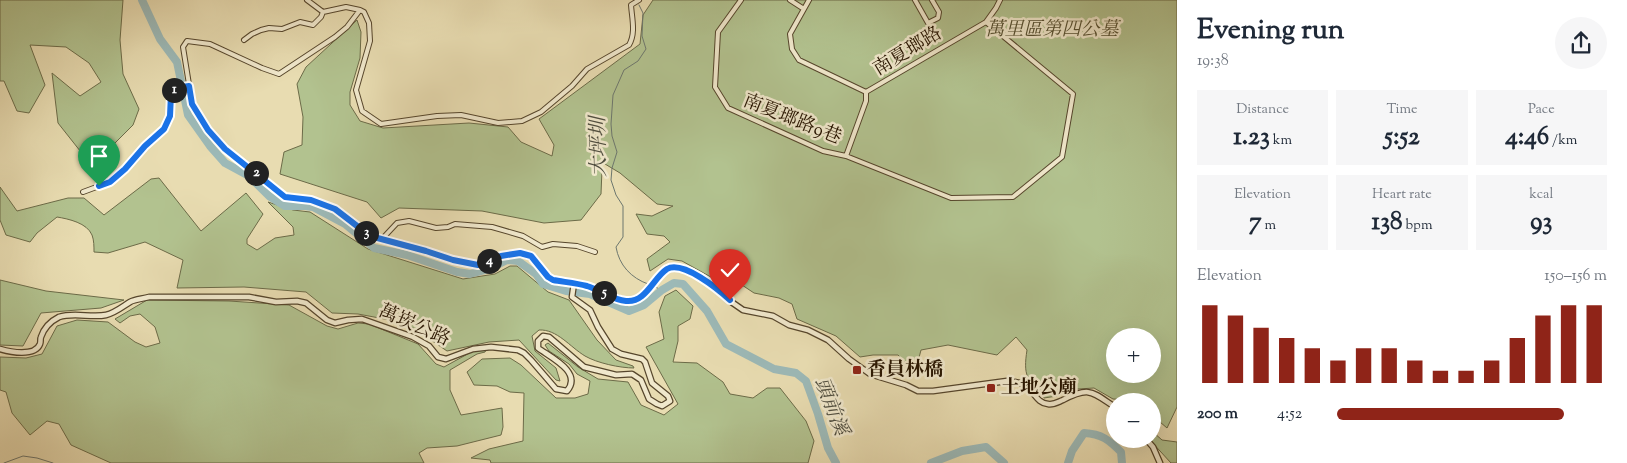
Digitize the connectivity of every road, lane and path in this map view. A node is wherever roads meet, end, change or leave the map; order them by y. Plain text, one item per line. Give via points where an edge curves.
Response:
1 (307, 0) edge
2 (639, 0) edge
3 (741, 0) edge
4 (790, 0) edge
5 (809, 0) edge
6 (915, 0) edge
7 (932, 0) edge
8 (1000, 0) edge
9 (804, 9) junction
10 (360, 10) junction
11 (323, 12) junction
12 (986, 22) junction
13 (244, 40) dead end
14 (189, 86) junction
15 (866, 92) junction
16 (846, 156) junction
17 (83, 192) dead end
18 (382, 239) junction
19 (595, 252) dead end
20 (574, 283) junction
21 (0, 350) edge
22 (1106, 402) edge
23 (1153, 448) edge
24 (1160, 463) edge

1 - 11 street
2 - 10 street via 631,6 633,39 629,45 587,69 541,112 522,121 498,123 460,115 381,124 362,110 356,90 370,41 369,23
3 - 16 street, 南夏瑯路9巷 via 718,32 716,87 728,108 823,151
4 - 9 street
5 - 9 street, 南夏瑯路
6 - 7 street via 928,23 938,18 939,12
8 - 12 street, 南夏瑯路
9 - 15 street, 南夏瑯路 via 790,34 792,48 799,60
10 - 11 street via 346,7
10 - 14 street via 335,37 279,74 210,44 188,41 183,47
11 - 13 street via 313,26 300,22 282,29 269,28
12 - 15 street, 南夏瑯路
12 - 16 street, 南夏瑯路9巷 via 1073,94 1062,157 1013,197 951,198
14 - 17 street via 177,88 171,94 170,116 160,134 110,182
14 - 18 street via 192,104 208,130 225,149 285,197 311,200 335,209 370,236
15 - 16 street via 866,101
18 - 19 street via 397,223 409,221 436,228 455,224 478,225 510,231 542,247 553,244 577,246
18 - 20 street via 478,265 520,253 531,256 553,280
20 - 21 street, 萬崁公路 via 572,297 590,310 612,349 642,359 652,383 668,396 668,404 662,406 649,398 641,380 632,374 616,375 584,367 549,337 543,336 538,341 538,348 560,362 569,374 572,386 567,391 556,390 518,350 473,349 446,359 438,357 414,337 362,319 335,323 306,303 249,297 149,297 133,301 104,316 59,318 45,328 36,349 13,353
20 - 22 street via 626,302 637,300 667,269 675,267 696,274 743,310 773,316 808,330 828,340 870,374 918,391 1018,382 1048,404 1078,392 1092,393
23 - 24 street

